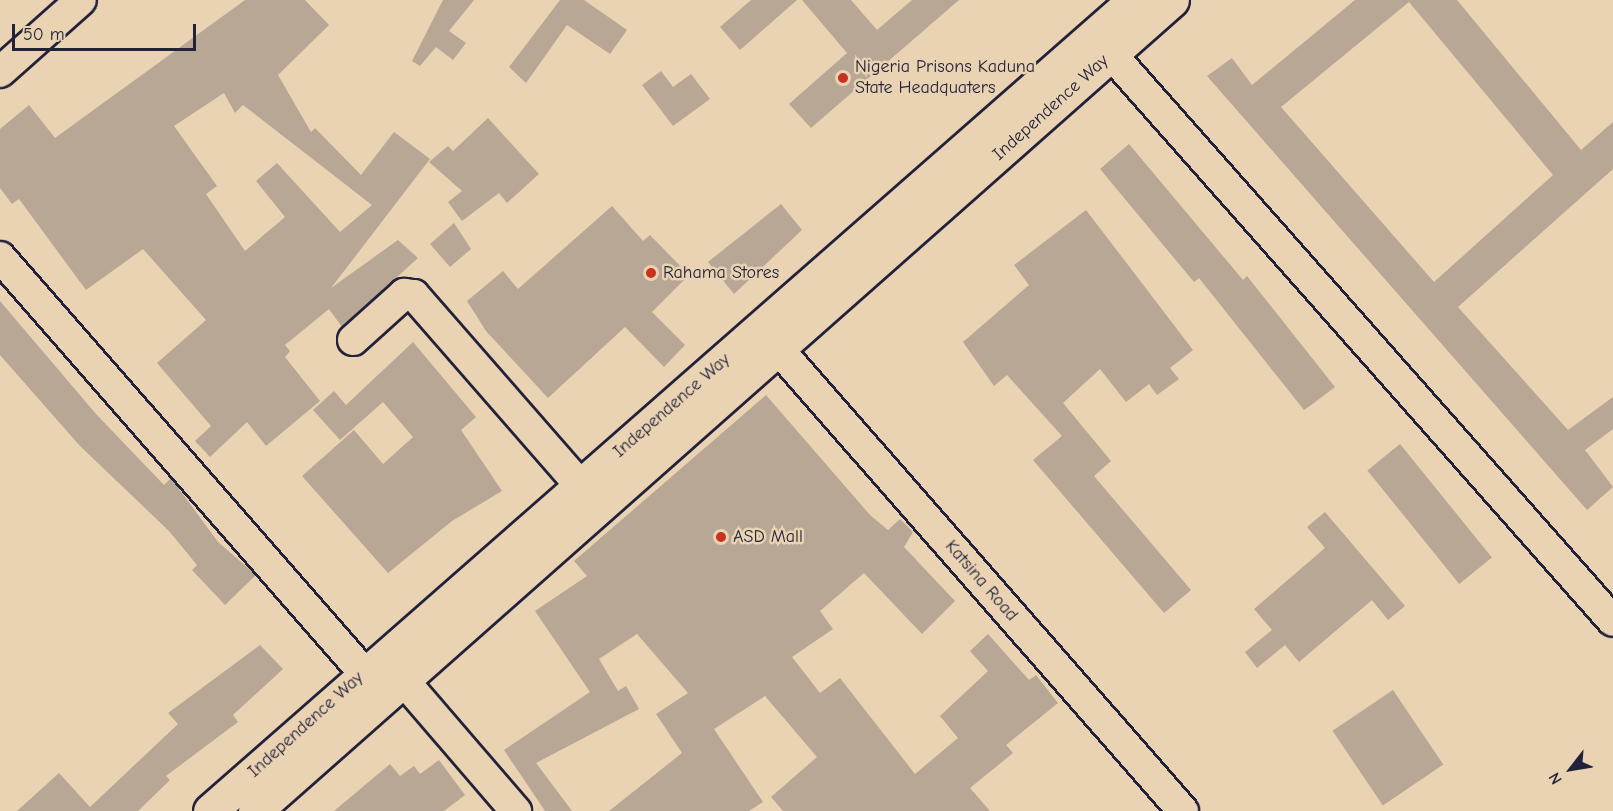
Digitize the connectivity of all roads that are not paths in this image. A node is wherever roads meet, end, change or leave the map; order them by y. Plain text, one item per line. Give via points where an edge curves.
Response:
1 (81, 0) edge
2 (1134, 0) edge
3 (1172, 0) edge
4 (1111, 54) junction
5 (0, 72) edge
6 (0, 257) edge
7 (353, 340) dead end
8 (779, 350) junction
9 (580, 485) junction
10 (1613, 621) edge
11 (364, 672) junction
12 (404, 681) junction
13 (210, 811) edge
14 (255, 811) edge
15 (516, 811) edge
16 (1183, 811) edge

1 - 5 street
2 - 9 main road, Independence Way
3 - 4 main road, Independence Way
4 - 8 main road, Independence Way
4 - 10 street
6 - 11 street
7 - 9 street via 404,294 414,295
8 - 12 main road, Independence Way
8 - 16 street, Katsina Road
9 - 11 main road, Independence Way
11 - 13 main road, Independence Way
12 - 14 main road, Independence Way
12 - 15 street

